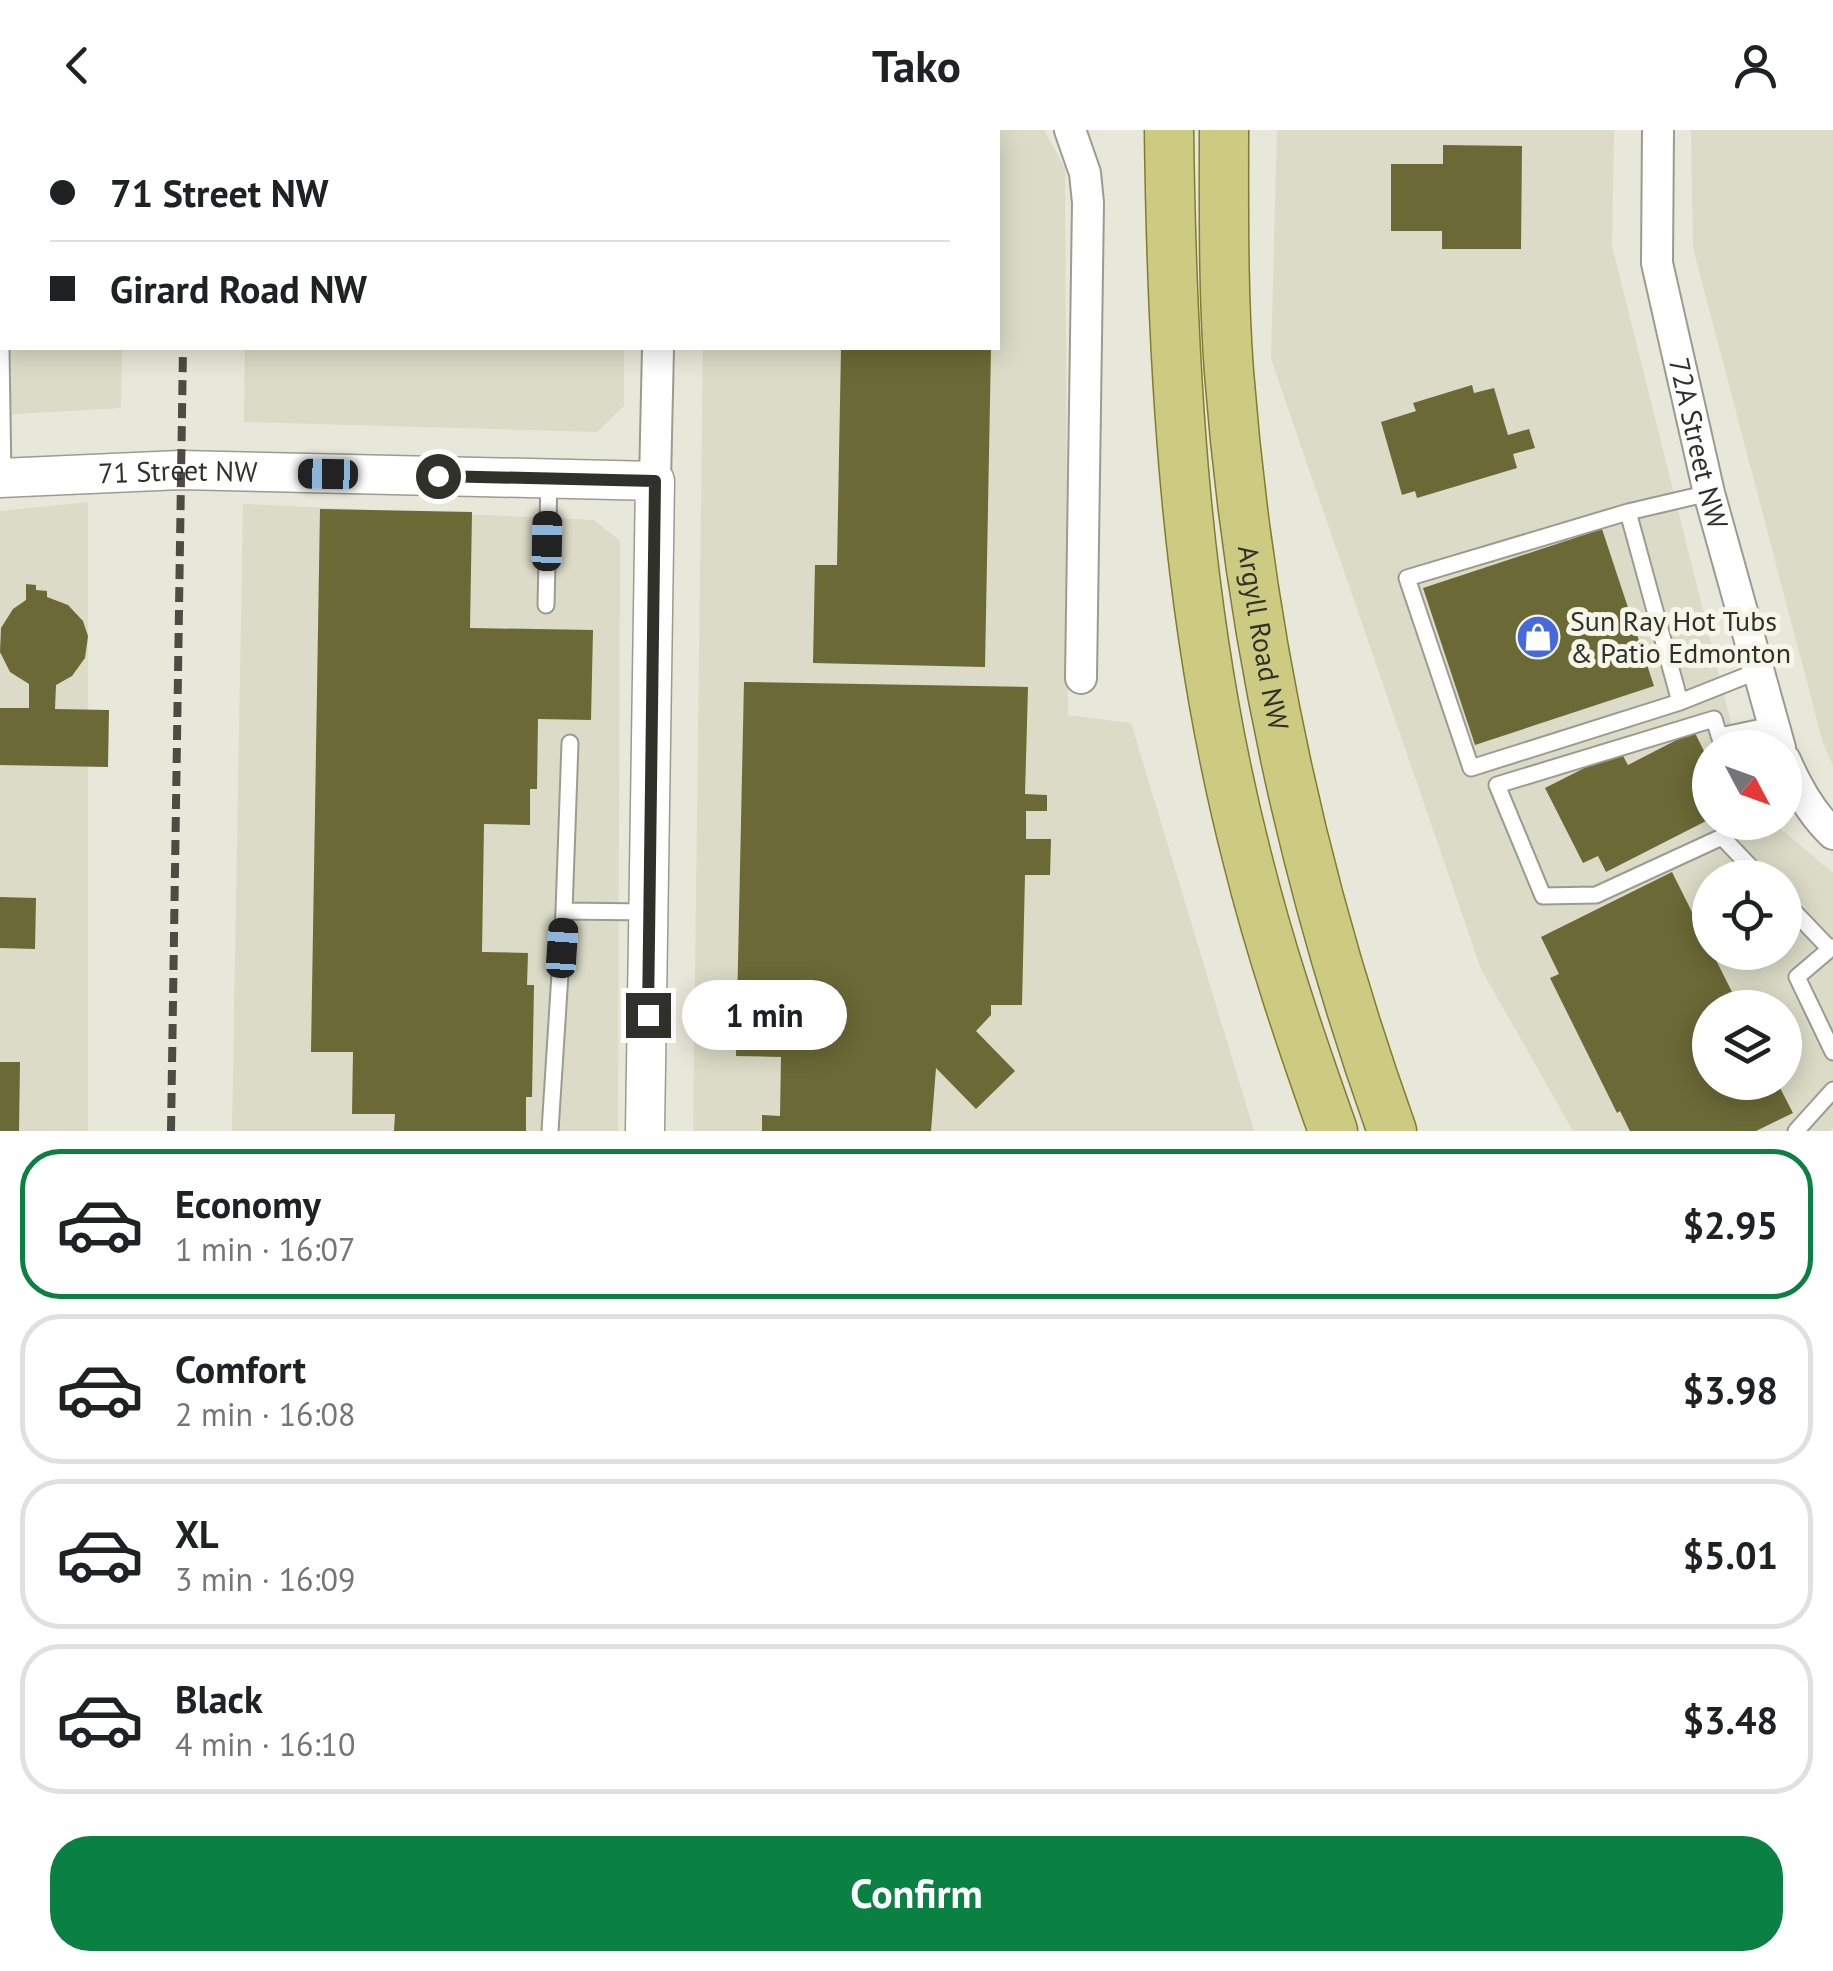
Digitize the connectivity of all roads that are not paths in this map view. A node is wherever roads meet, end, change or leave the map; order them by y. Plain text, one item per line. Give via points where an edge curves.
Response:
1 (1070, 130) edge
2 (1169, 130) edge
3 (1224, 130) edge
4 (1658, 130) edge
5 (0, 350) edge
6 (658, 350) edge
7 (1, 478) edge
8 (549, 479) junction
9 (655, 481) junction
10 (1709, 493) junction
11 (1628, 512) junction
12 (546, 604) dead end
13 (1758, 670) junction
14 (1081, 678) dead end
15 (1680, 702) junction
16 (1717, 730) edge
17 (1774, 730) edge
18 (570, 743) dead end
19 (1802, 795) edge
20 (1833, 834) edge
21 (1715, 840) edge
22 (1725, 840) edge
23 (1744, 860) edge
24 (564, 911) junction
25 (649, 912) junction
26 (1802, 919) edge
27 (1832, 948) edge
28 (1833, 1052) edge
29 (1833, 1090) edge
30 (550, 1131) edge
31 (646, 1131) edge
32 (1333, 1131) edge
33 (1392, 1131) edge
34 (1796, 1131) edge

1 - 14 street via 1088,203
2 - 32 main road, Argyll Road NW via 1175,378 1200,612 1246,857
3 - 33 main road, Argyll Road NW via 1228,368 1256,602 1303,845
4 - 10 street, 72A Street NW via 1657,263
5 - 7 lane
6 - 9 street
7 - 8 street, 71 Street NW via 180,470
8 - 9 street, 71 Street NW
8 - 12 lane
9 - 25 street
10 - 11 lane
10 - 13 street, 72A Street NW
11 - 15 lane
11 - 15 lane via 1408,578 1471,768
13 - 15 lane
13 - 17 street, 72A Street NW
16 - 21 lane via 1714,719 1497,786 1543,896 1596,895
18 - 24 lane
19 - 20 street
22 - 23 lane
24 - 25 lane
24 - 30 lane
25 - 31 street
26 - 27 lane
27 - 28 lane via 1797,977
29 - 34 lane

